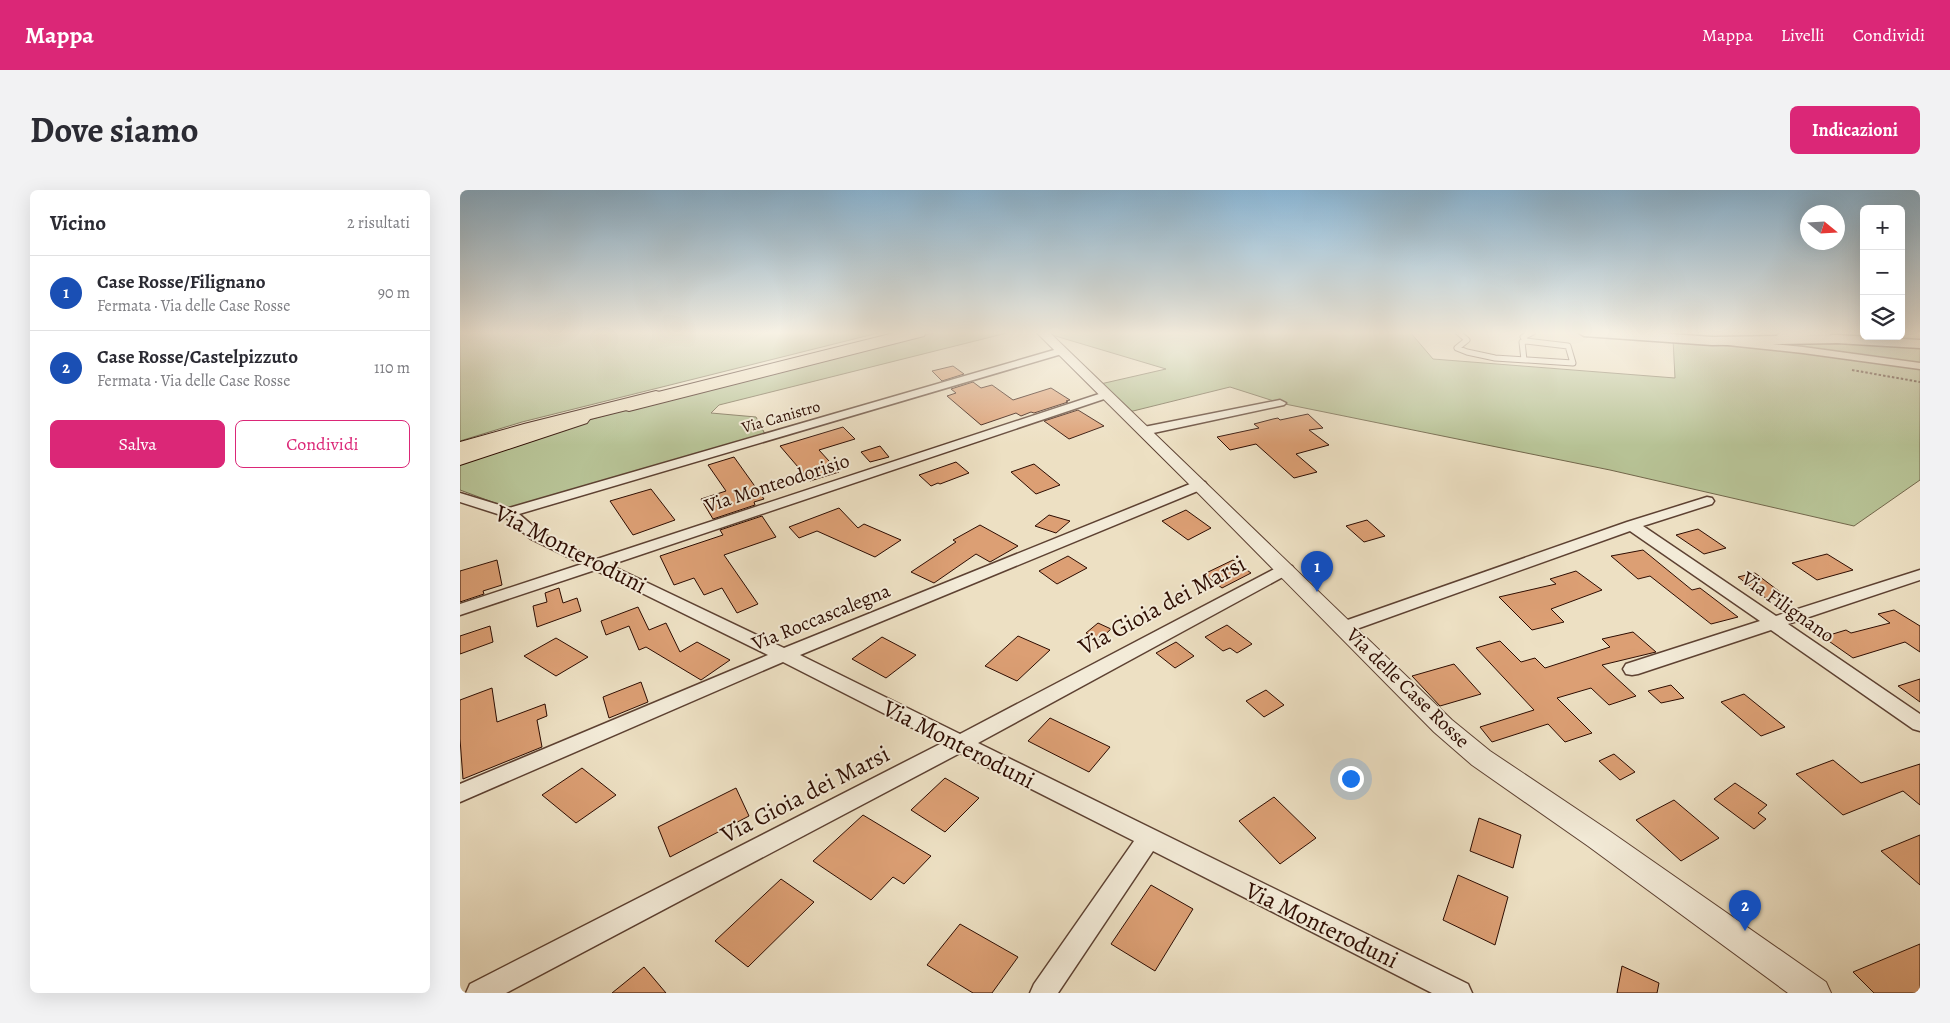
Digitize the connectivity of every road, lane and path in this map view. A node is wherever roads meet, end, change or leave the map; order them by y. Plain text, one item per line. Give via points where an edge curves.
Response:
1 (742, 369) edge
2 (767, 369) edge
3 (998, 369) edge
4 (1080, 369) edge
5 (1106, 395) junction
6 (656, 397) junction
7 (1280, 403) dead end
8 (1144, 431) junction
9 (460, 444) edge
10 (460, 449) edge
11 (460, 458) edge
12 (1200, 485) junction
13 (460, 497) edge
14 (1707, 501) dead end
15 (509, 513) junction
16 (1632, 525) junction
17 (597, 564) junction
18 (1286, 569) junction
19 (1920, 574) edge
20 (460, 610) edge
21 (1772, 622) junction
22 (1345, 628) junction
23 (784, 655) junction
24 (1632, 669) dead end
25 (1920, 724) edge
26 (959, 744) junction
27 (460, 793) edge
28 (1149, 839) junction
29 (479, 993) edge
30 (1043, 993) edge
31 (1459, 993) edge
32 (1815, 993) edge

1 - 9 highway
2 - 6 highway
3 - 15 street, Via Canistro
4 - 5 street, Via delle Case Rosse
5 - 8 street, Via delle Case Rosse
5 - 17 street, Via Monteodorisio
6 - 10 highway
6 - 11 highway
7 - 8 street
8 - 12 street, Via delle Case Rosse
12 - 18 street, Via delle Case Rosse
12 - 23 street, Via Roccascalegna
13 - 15 street, Via Monteroduni
14 - 16 street
15 - 17 street, Via Monteroduni via 536,536
16 - 21 street, Via Filignano
16 - 22 street
17 - 20 street, Via Monteodorisio
17 - 23 street, Via Monteroduni
18 - 22 street, Via delle Case Rosse
18 - 26 street, Via Gioia dei Marsi
19 - 21 street
21 - 24 street
21 - 25 street, Via Filignano
22 - 32 street, Via delle Case Rosse via 1443,726 1481,758
23 - 26 street, Via Monteroduni
23 - 27 street, Via Roccascalegna
26 - 28 street, Via Monteroduni
26 - 29 street, Via Gioia dei Marsi
28 - 30 street
28 - 31 street, Via Monteroduni

